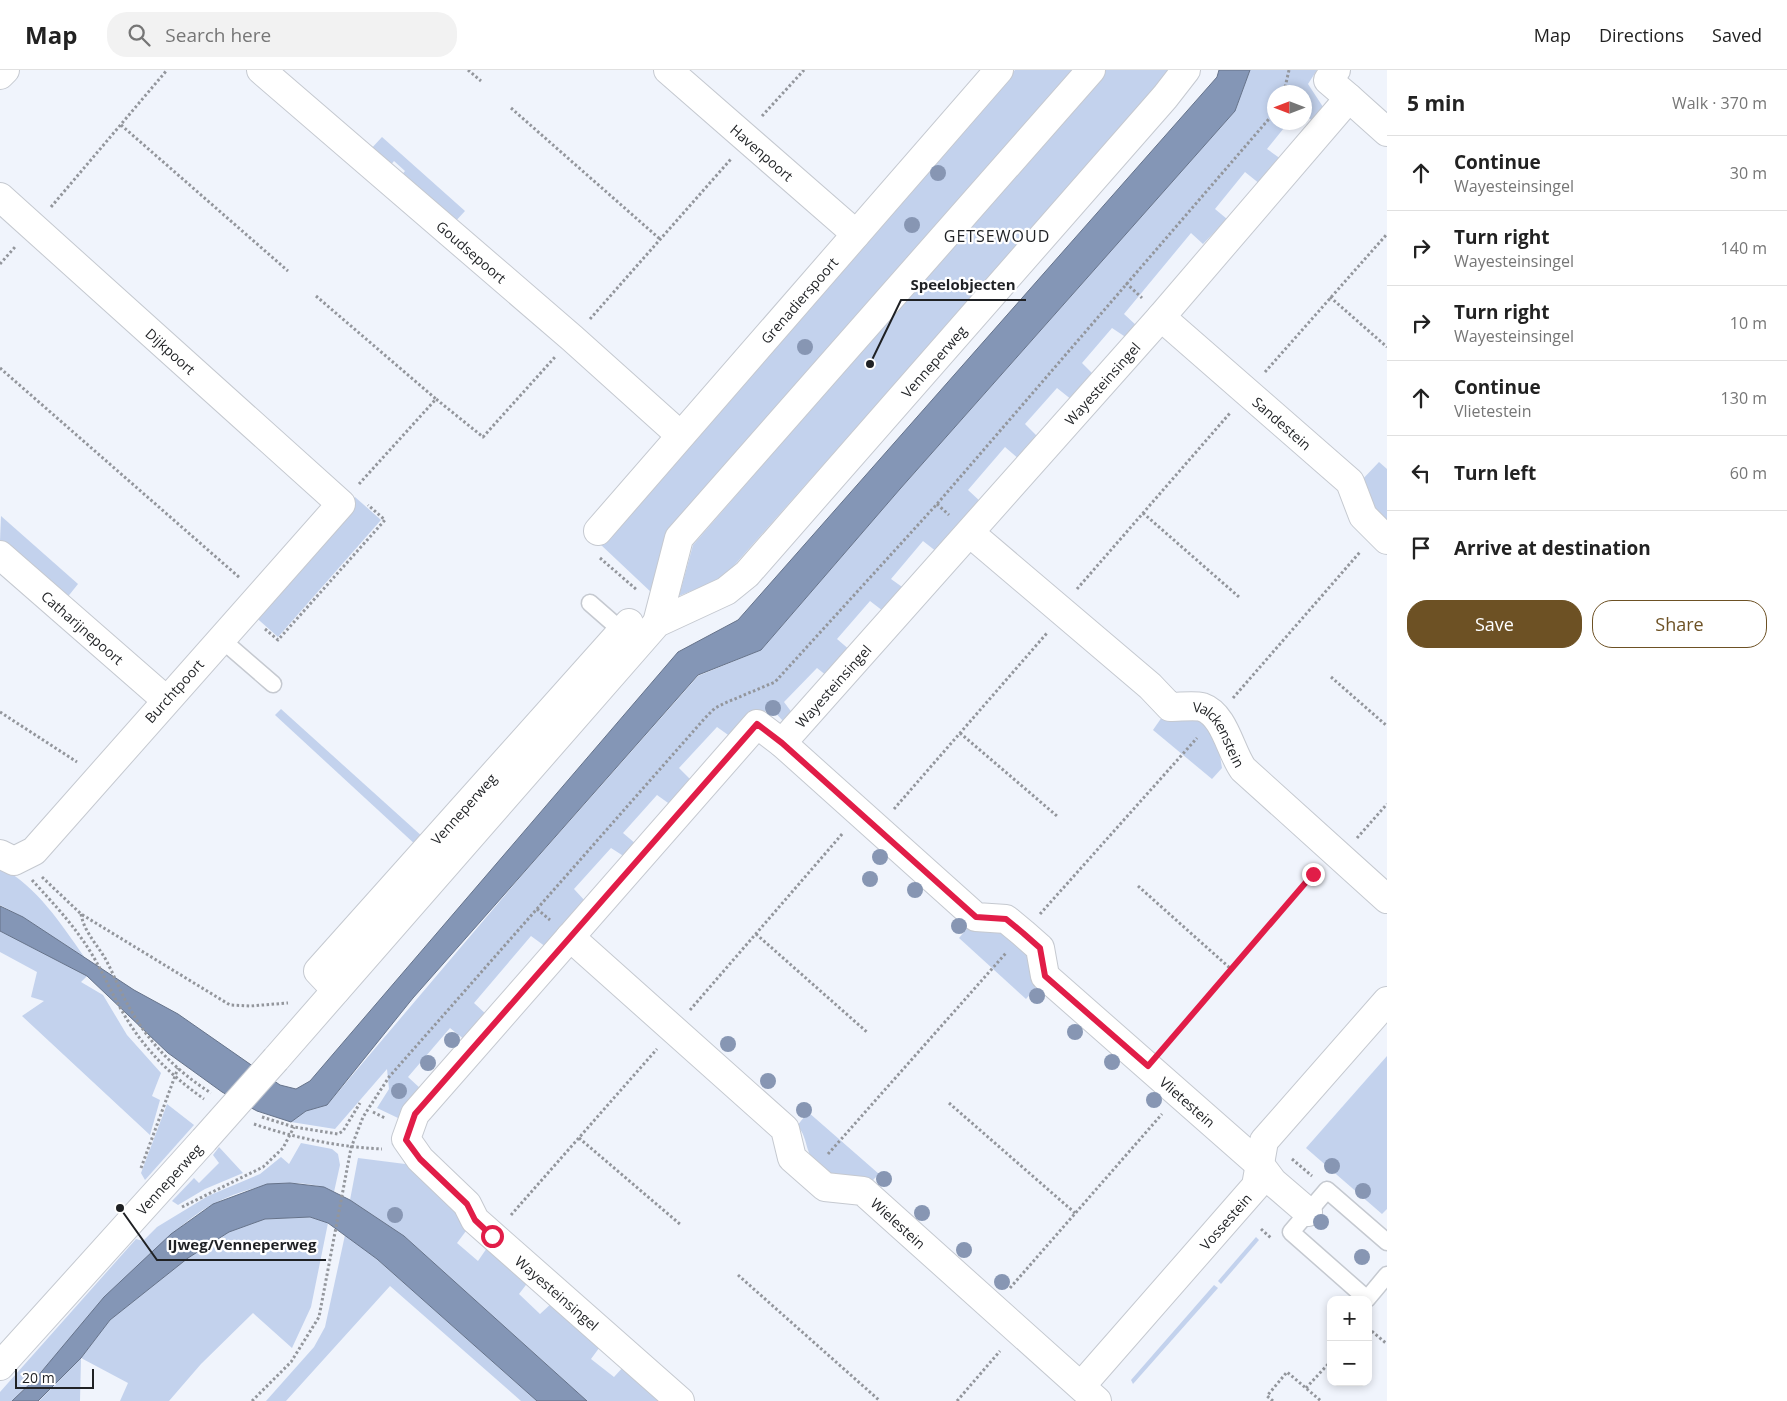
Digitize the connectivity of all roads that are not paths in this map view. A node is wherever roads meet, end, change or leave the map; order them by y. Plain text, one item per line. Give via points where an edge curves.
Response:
1 (5, 70) edge
2 (261, 70) edge
3 (668, 70) edge
4 (999, 70) edge
5 (1091, 70) edge
6 (1186, 70) edge
7 (1336, 70) edge
8 (0, 75) edge
9 (1349, 98) junction
10 (1387, 132) edge
11 (0, 197) edge
12 (856, 234) junction
13 (1161, 317) junction
14 (680, 435) junction
15 (353, 499) joint
16 (970, 533) junction
17 (1382, 536) edge
18 (597, 542) road end
19 (0, 555) edge
20 (590, 603) dead end
21 (656, 623) junction
22 (221, 638) junction
23 (622, 640) junction
24 (273, 684) dead end
25 (166, 700) junction
26 (782, 743) junction
27 (17, 862) edge
28 (1387, 899) edge
29 (570, 937) junction
30 (1387, 1001) edge
31 (1261, 1166) junction
32 (1308, 1212) junction
33 (1387, 1242) edge
34 (1387, 1275) edge
35 (0, 1366) edge
36 (1089, 1394) edge
37 (680, 1401) edge

1 - 8 street
2 - 14 street, Goudsepoort
3 - 12 street, Havenpoort
4 - 12 street, Grenadierspoort
5 - 21 street, Venneperweg via 680,538
6 - 21 street, Venneperweg via 747,574 726,591
7 - 9 street via 1328,80
9 - 10 street
9 - 13 street, Wayesteinsingel
11 - 15 street, Dijkpoort
12 - 14 street, Grenadierspoort
13 - 16 street, Wayesteinsingel
13 - 17 street, Sandestein via 1350,482 1363,516
14 - 18 street, Grenadierspoort
15 - 22 street, Burchtpoort
16 - 26 street, Wayesteinsingel
16 - 28 street, Valckenstein via 1150,686 1170,707 1203,707 1223,724 1242,769
19 - 25 street, Catharijnepoort
20 - 23 lane
21 - 23 street, Venneperweg
22 - 24 lane
22 - 25 street, Burchtpoort
23 - 35 street, Venneperweg, bridge via 327,980 276,1059
25 - 27 street, Burchtpoort via 34,851
26 - 29 street, Wayesteinsingel via 757,724
26 - 31 street, Vlietestein via 976,917 1006,919 1040,948 1045,976
29 - 36 street, Wielestein via 785,1129 792,1158 810,1174 825,1187 863,1191
29 - 37 street, Wayesteinsingel via 415,1114 406,1140 420,1159 467,1204 475,1220
30 - 31 street, Vossestein via 1264,1141
31 - 32 street, Vlietestein via 1273,1182
31 - 36 street, Vossestein via 1256,1186
32 - 33 lane via 1327,1190
32 - 34 lane via 1290,1232 1367,1298

